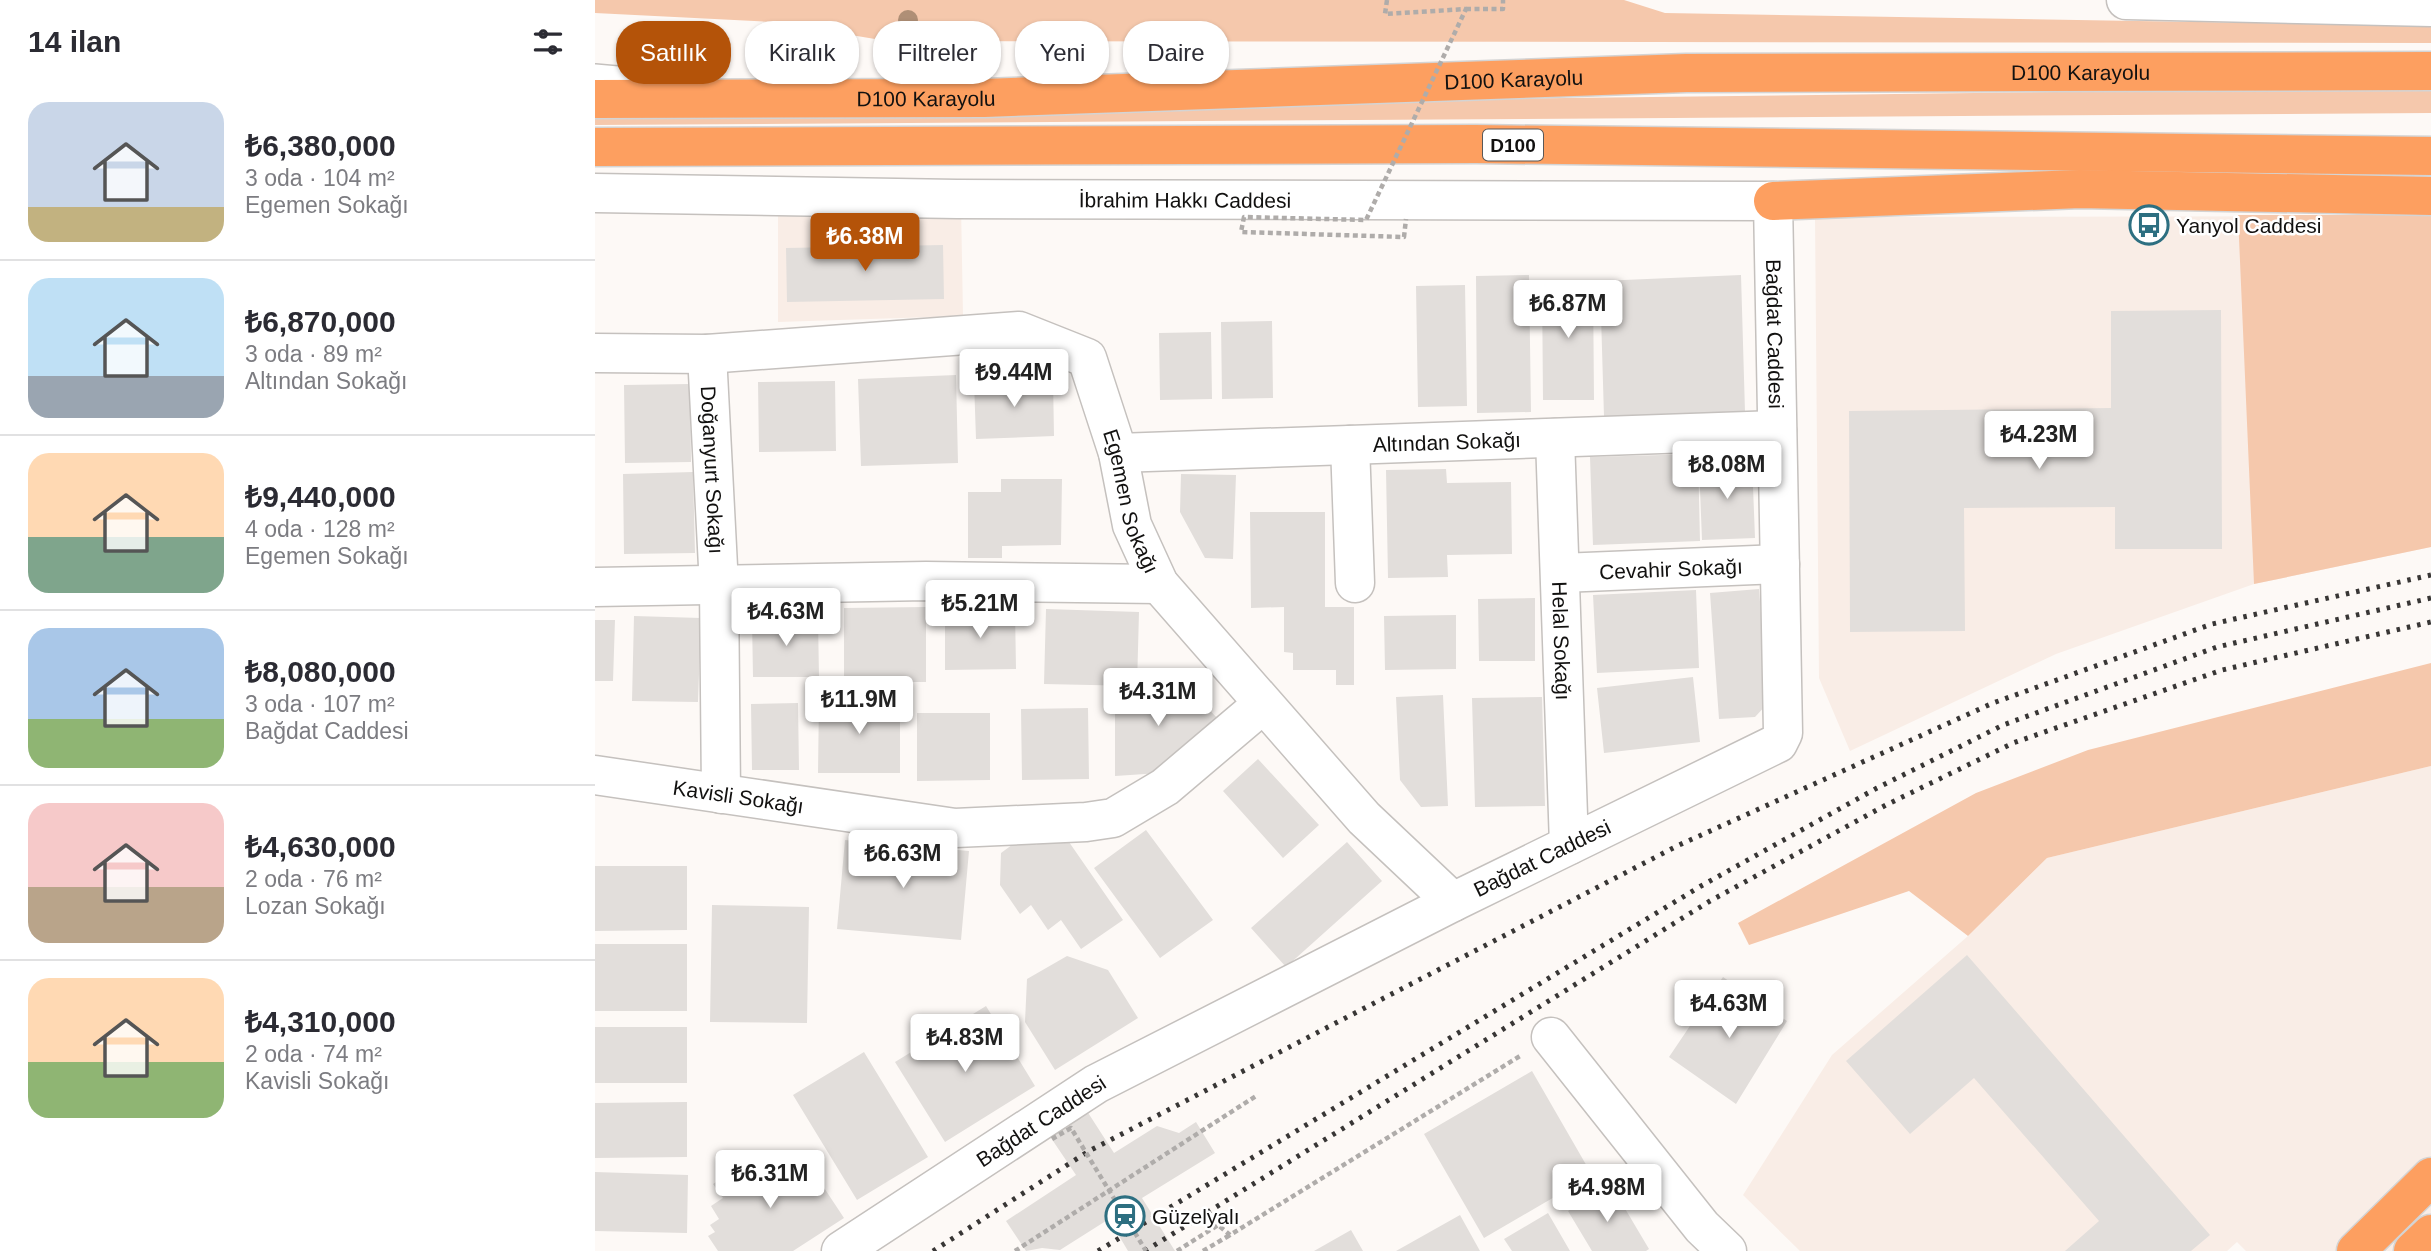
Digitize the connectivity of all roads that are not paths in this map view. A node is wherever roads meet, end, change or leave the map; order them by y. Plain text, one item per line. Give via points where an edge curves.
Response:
1 (2126, 0) edge
2 (2431, 0) edge
3 (2431, 7) edge
4 (2431, 71) edge
5 (595, 75) edge
6 (839, 97) junction
7 (595, 99) edge
8 (595, 147) edge
9 (2431, 156) edge
10 (595, 193) edge
11 (2431, 196) edge
12 (1773, 201) junction
13 (595, 353) edge
14 (707, 354) junction
15 (1777, 430) junction
16 (1555, 438) junction
17 (1350, 445) junction
18 (1118, 453) junction
19 (1780, 564) junction
20 (1561, 573) junction
21 (1355, 583) dead end
22 (1159, 584) junction
23 (719, 586) junction
24 (595, 587) edge
25 (1263, 704) junction
26 (595, 775) edge
27 (721, 794) junction
28 (1569, 845) junction
29 (1453, 902) junction
30 (1551, 1037) road end
31 (2431, 1177) edge
32 (2431, 1234) edge
33 (841, 1251) edge
34 (1727, 1251) edge
35 (2355, 1251) edge
36 (2413, 1251) edge

1 - 3 street
2 - 3 lane
4 - 6 highway, D100 Karayolu via 1686,73 984,98
5 - 6 lane
6 - 7 highway, D100 Karayolu
8 - 9 highway, D100 via 1476,144
10 - 12 street, İbrahim Hakkı Caddesi via 957,199
11 - 12 highway via 2080,189
12 - 15 street, Bağdat Caddesi
13 - 14 street, Egemen Sokağı
14 - 18 street, Egemen Sokağı via 1019,331 1087,358
14 - 23 street, Doğanyurt Sokağı
15 - 16 street, Altından Sokağı
15 - 19 street, Bağdat Caddesi
16 - 17 street, Altından Sokağı
16 - 20 street, Helal Sokağı
17 - 18 street, Altından Sokağı
17 - 21 street
18 - 22 street, Egemen Sokağı via 1132,524
19 - 20 street, Cevahir Sokağı
19 - 28 street, Bağdat Caddesi via 1783,733 1778,743
20 - 28 street, Helal Sokağı
22 - 23 street via 926,581
22 - 25 street, Egemen Sokağı
23 - 24 street
23 - 27 street, Doğanyurt Sokağı
25 - 27 street, Kavisli Sokağı via 1165,787 1113,818 955,828
25 - 29 street, Egemen Sokağı via 1364,818
26 - 27 street, Kavisli Sokağı
28 - 29 street, Bağdat Caddesi
29 - 33 street, Bağdat Caddesi via 1096,1084
30 - 34 street via 1702,1227
31 - 35 highway
32 - 36 highway

